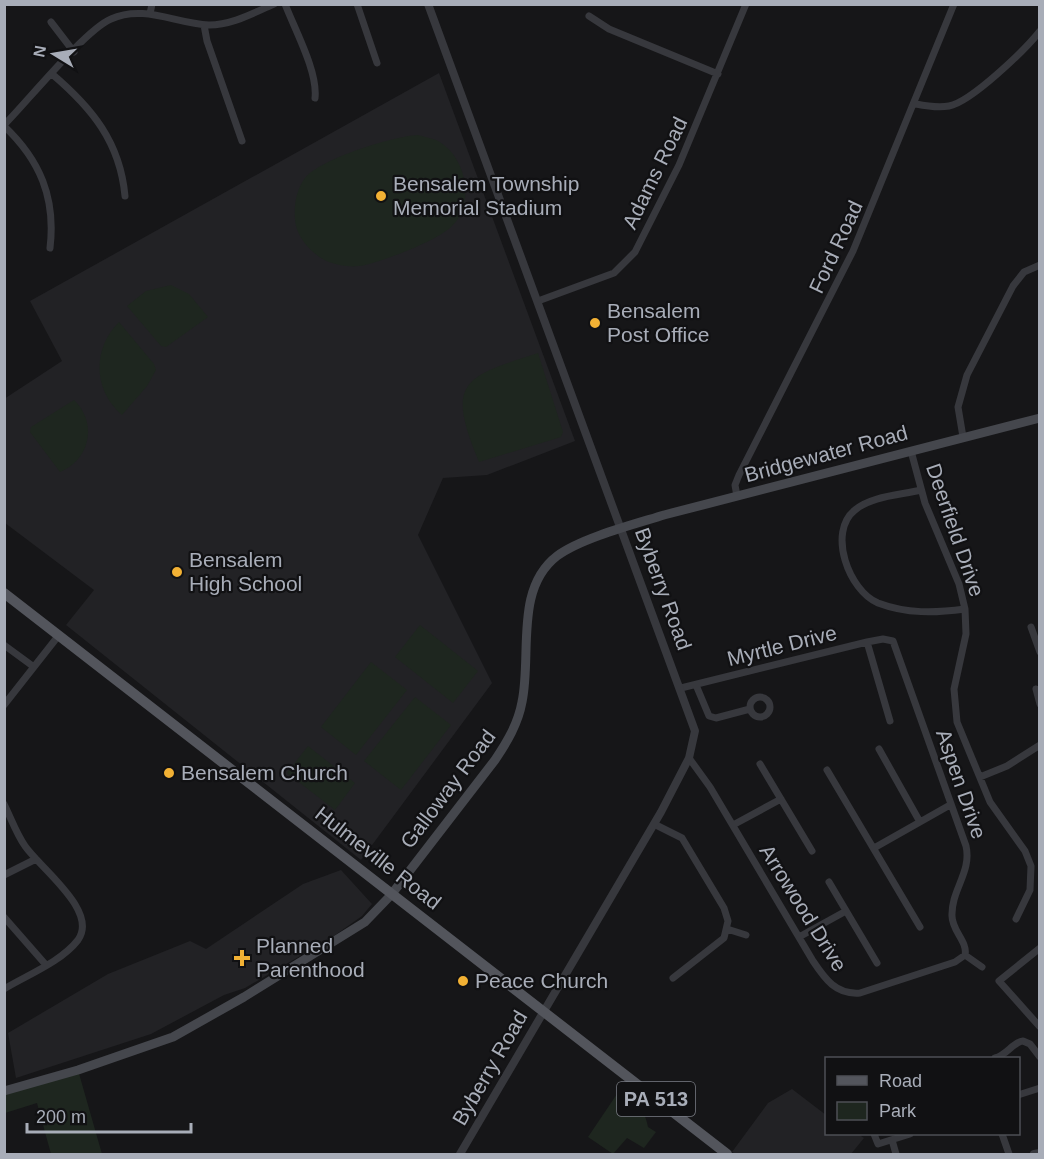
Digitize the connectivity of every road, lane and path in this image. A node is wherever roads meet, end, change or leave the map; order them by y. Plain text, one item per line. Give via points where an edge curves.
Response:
1 (152, 4) edge
2 (274, 4) edge
3 (285, 4) edge
4 (357, 4) edge
5 (428, 4) edge
6 (746, 4) edge
7 (954, 4) edge
8 (150, 14) junction
9 (589, 16) dead end
10 (51, 22) dead end
11 (204, 25) junction
12 (1040, 31) edge
13 (74, 51) junction
14 (377, 63) dead end
15 (52, 74) junction
16 (718, 74) junction
17 (315, 98) dead end
18 (916, 104) junction
19 (4, 126) edge
20 (242, 141) dead end
21 (125, 196) dead end
22 (50, 248) dead end
23 (1040, 265) edge
24 (538, 301) junction
25 (1040, 418) edge
26 (963, 437) junction
27 (911, 451) junction
28 (921, 490) junction
29 (737, 496) junction
30 (622, 528) junction
31 (4, 593) edge
32 (965, 609) junction
33 (1031, 627) dead end
34 (59, 635) junction
35 (891, 640) joint
36 (867, 642) junction
37 (4, 645) edge
38 (1040, 652) edge
39 (34, 667) junction
40 (697, 687) junction
41 (681, 688) junction
42 (1036, 689) dead end
43 (1040, 704) edge
44 (4, 705) edge
45 (750, 709) dead end
46 (890, 721) dead end
47 (1040, 745) edge
48 (879, 749) dead end
49 (689, 758) junction
50 (760, 764) dead end
51 (827, 770) dead end
52 (980, 777) junction
53 (781, 799) junction
54 (950, 805) junction
55 (5, 808) edge
56 (920, 822) junction
57 (654, 824) junction
58 (733, 825) junction
59 (874, 848) junction
60 (812, 851) dead end
61 (36, 859) junction
62 (4, 874) edge
63 (829, 882) dead end
64 (391, 895) junction
65 (846, 911) junction
66 (4, 917) edge
67 (1016, 919) dead end
68 (920, 927) dead end
69 (727, 929) junction
70 (746, 935) dead end
71 (799, 937) junction
72 (1040, 948) edge
73 (965, 955) junction
74 (878, 963) dead end
75 (46, 965) junction
76 (982, 967) dead end
77 (673, 978) dead end
78 (4, 989) edge
79 (543, 1013) junction
80 (1040, 1026) edge
81 (1000, 1057) edge
82 (1040, 1057) edge
83 (1040, 1088) edge
84 (4, 1091) edge
85 (1020, 1094) edge
86 (874, 1135) edge
87 (907, 1135) edge
88 (1002, 1135) edge
89 (892, 1140) junction
90 (1040, 1153) edge
91 (460, 1155) edge
92 (727, 1155) edge
93 (896, 1155) edge
94 (1009, 1155) edge
95 (1034, 1155) edge

1 - 8 street
2 - 11 street via 235,21
3 - 17 street via 312,72
4 - 14 street
5 - 24 street, Byberry Road
6 - 16 street, Adams Road
7 - 18 street, Ford Road
8 - 11 street
8 - 13 street via 108,20
9 - 16 street via 609,30
10 - 13 street
11 - 20 street
12 - 18 street via 962,101 941,107
13 - 15 street
15 - 19 street
15 - 21 street via 82,100 101,124 118,160
16 - 24 street, Adams Road via 680,165 628,262 609,276
18 - 29 street, Ford Road via 849,261 738,475
19 - 22 street via 26,148 44,179 51,213
23 - 26 street via 1024,272 1013,286 967,375 958,407
24 - 30 street, Byberry Road
25 - 26 main road, Bridgewater Road
26 - 27 main road, Bridgewater Road
27 - 28 street, Deerfield Drive
27 - 29 main road, Bridgewater Road
28 - 32 street, Deerfield Drive
28 - 32 street via 855,509 842,529 845,557 862,592 878,603 926,613
29 - 30 main road, Bridgewater Road
30 - 41 street, Byberry Road
30 - 64 main road, Galloway Road via 559,555 541,573 531,595 522,702 512,733
31 - 34 main road, Hulmeville Road / PA 513
32 - 52 street, Deerfield Drive via 966,634 954,700 957,722
33 - 38 street
34 - 39 street
34 - 64 main road, Hulmeville Road / PA 513
35 - 36 street, Myrtle Drive
35 - 54 street, Aspen Drive
36 - 40 street, Myrtle Drive
36 - 46 street
37 - 39 street
39 - 44 street
40 - 41 street, Myrtle Drive
40 - 45 street via 703,708 712,717
41 - 49 street, Byberry Road via 695,731
42 - 43 street
47 - 52 street via 1000,770
48 - 56 street
49 - 57 street, Byberry Road
49 - 58 street, Arrowood Drive
50 - 53 street
51 - 59 street
52 - 67 street, Deerfield Drive via 990,802 1031,866 1030,890
53 - 58 street
53 - 60 street
54 - 56 street
54 - 73 street, Aspen Drive via 967,853 952,915
55 - 61 street
56 - 59 street
57 - 69 street via 682,838 724,908
57 - 79 street, Byberry Road
58 - 71 street, Arrowood Drive
59 - 68 street
61 - 62 street
61 - 75 street via 75,904 82,919 77,941
63 - 65 street
64 - 79 main road, Hulmeville Road / PA 513
64 - 84 main road, Galloway Road via 349,933 185,1031
65 - 71 street
65 - 74 street
66 - 75 street
69 - 70 street
69 - 77 street via 724,938
71 - 73 street, Arrowood Drive via 828,982 838,990 854,994 955,962
72 - 80 street via 999,981
73 - 76 street
75 - 78 street
79 - 91 street, Byberry Road
79 - 92 main road, Hulmeville Road / PA 513
81 - 82 street via 1023,1041
83 - 85 street
86 - 89 street via 878,1144
87 - 89 street
88 - 94 street
89 - 93 street
90 - 95 street

